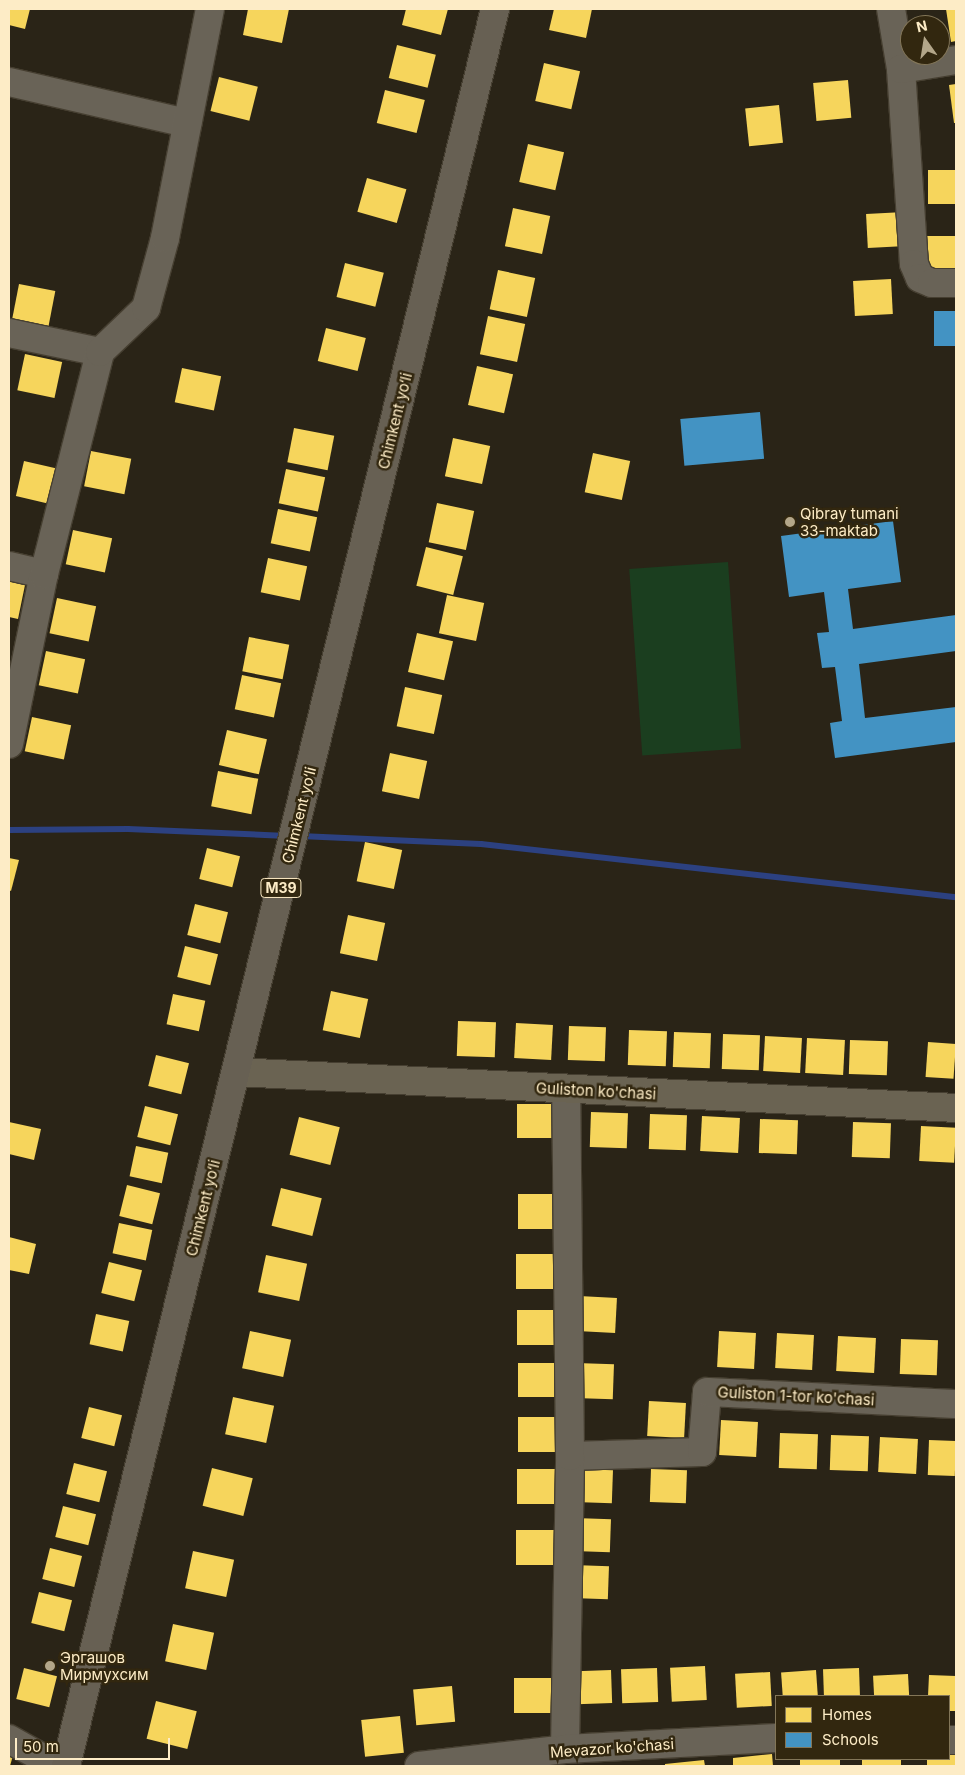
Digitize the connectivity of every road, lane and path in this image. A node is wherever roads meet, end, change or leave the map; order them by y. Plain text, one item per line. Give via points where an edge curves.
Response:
1 (210, 9) edge
2 (496, 9) edge
3 (891, 9) edge
4 (956, 60) edge
5 (901, 69) junction
6 (9, 82) edge
7 (187, 123) junction
8 (956, 282) edge
9 (9, 333) edge
10 (100, 352) junction
11 (9, 566) edge
12 (44, 574) junction
13 (9, 744) edge
14 (236, 1072) junction
15 (566, 1090) junction
16 (956, 1108) edge
17 (956, 1404) edge
18 (570, 1456) junction
19 (775, 1738) edge
20 (9, 1739) edge
21 (565, 1749) junction
22 (57, 1766) edge
23 (66, 1766) edge
24 (419, 1766) edge

1 - 7 street
2 - 14 highway, Chimkent yo‘li / M39
3 - 5 street
4 - 5 street
5 - 8 street via 914,264 920,278 932,284
6 - 7 street
7 - 10 street via 165,238 146,308
9 - 10 street
10 - 12 street
11 - 12 street
12 - 13 street
14 - 15 main road, Guliston ko'chasi
14 - 23 highway, Chimkent yo‘li / M39
15 - 16 main road, Guliston ko'chasi
15 - 18 street
17 - 18 street, Guliston 1-tor ko'chasi via 708,1392 702,1452
18 - 21 street
19 - 21 street, Mevazor ko'chasi
20 - 22 street
21 - 24 street, Mevazor ko'chasi

